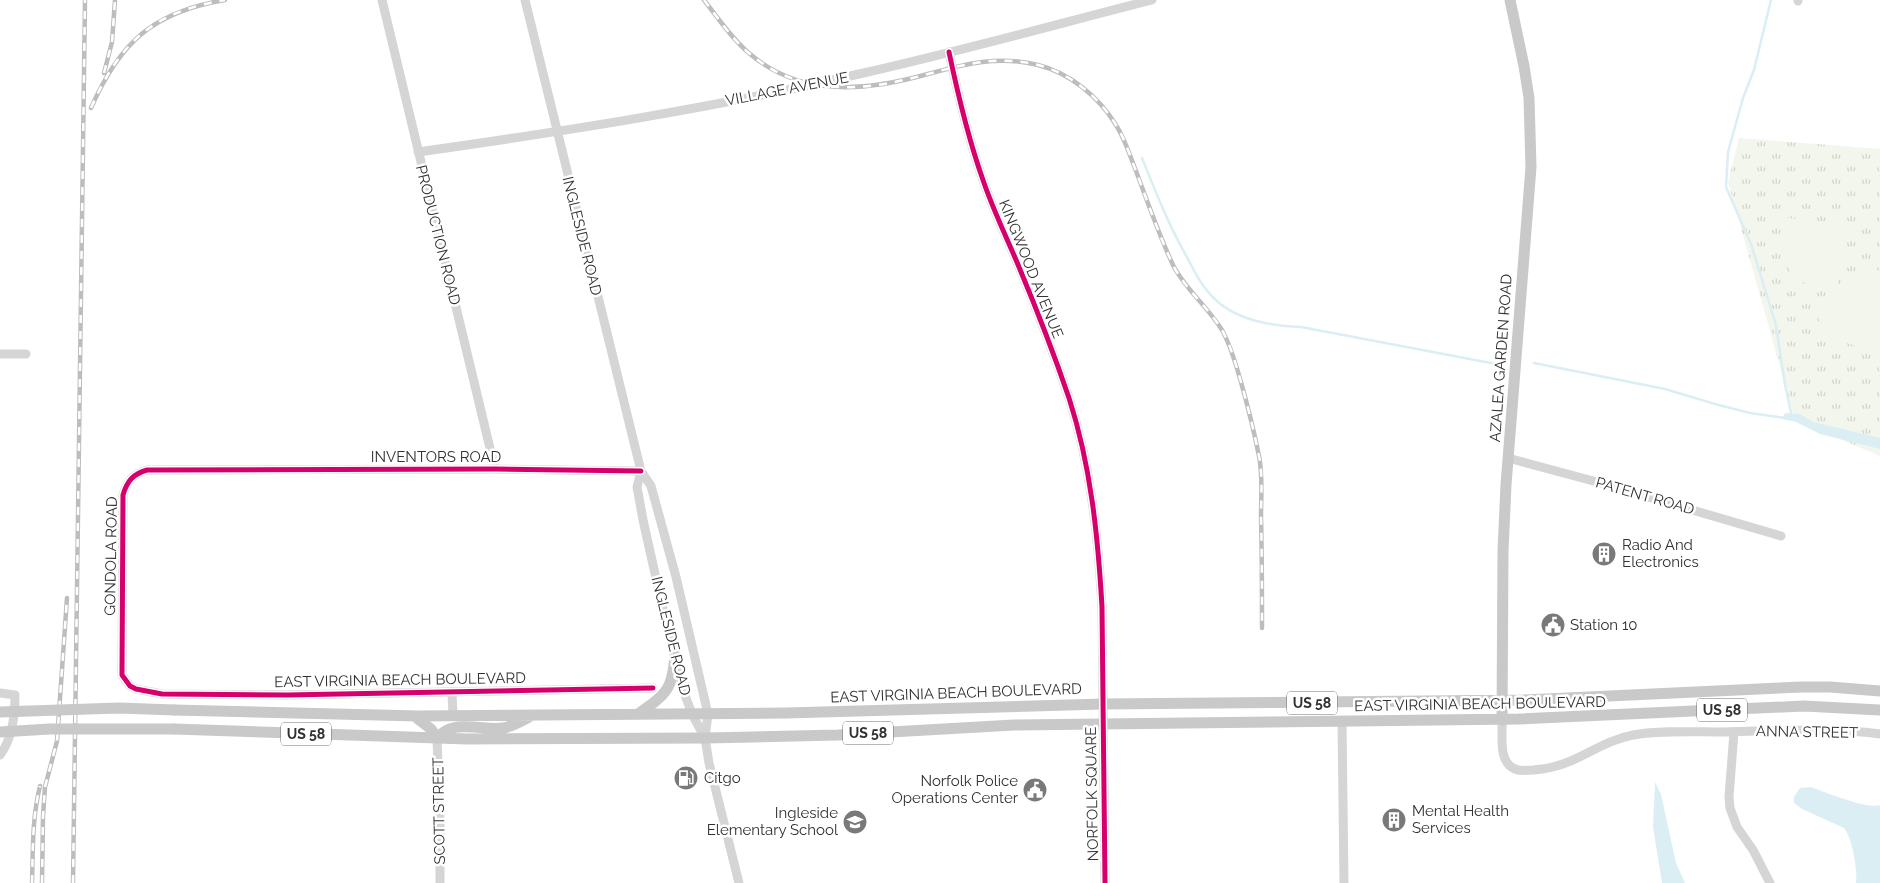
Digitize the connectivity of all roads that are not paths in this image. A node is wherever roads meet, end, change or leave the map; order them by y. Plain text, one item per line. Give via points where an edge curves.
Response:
1 (382, 0) edge
2 (525, 0) edge
3 (1152, 0) edge
4 (1510, 0) edge
5 (949, 52) junction
6 (556, 132) junction
7 (418, 152) junction
8 (0, 354) edge
9 (26, 354) dead end
10 (1508, 458) junction
11 (231, 469) joint
12 (495, 469) junction
13 (641, 471) junction
14 (1781, 536) dead end
15 (675, 653) junction
16 (653, 688) dead end
17 (1880, 691) edge
18 (148, 692) junction
19 (0, 693) edge
20 (452, 693) junction
21 (1562, 698) junction
22 (1502, 700) junction
23 (1103, 704) junction
24 (149, 709) dead end
25 (1880, 710) edge
26 (0, 712) edge
27 (638, 714) junction
28 (692, 714) junction
29 (708, 714) junction
30 (414, 716) junction
31 (453, 716) junction
32 (532, 716) junction
33 (1564, 718) junction
34 (1502, 720) junction
35 (1342, 722) junction
36 (1103, 724) junction
37 (0, 732) edge
38 (1734, 732) junction
39 (1880, 734) edge
40 (437, 738) junction
41 (705, 738) junction
42 (0, 755) edge
43 (440, 883) edge
44 (739, 883) edge
45 (1105, 883) edge
46 (1344, 883) edge
47 (1770, 883) edge

1 - 7 street, PRODUCTION ROAD
2 - 6 street, INGLESIDE ROAD
3 - 5 street, VILLAGE AVENUE
4 - 10 main road, AZALEA GARDEN ROAD via 1529,98 1531,152
5 - 6 street, VILLAGE AVENUE via 768,94
5 - 23 street, KINGWOOD AVENUE via 982,179 1069,399 1081,447 1100,562
6 - 7 street, VILLAGE AVENUE
6 - 13 street, INGLESIDE ROAD
7 - 12 street, PRODUCTION ROAD
8 - 9 street
10 - 14 street, PATENT ROAD
10 - 22 main road, AZALEA GARDEN ROAD via 1503,551
11 - 12 street, INVENTORS ROAD
11 - 18 street, GONDOLA ROAD via 147,470 132,477 125,488 122,675 130,686
12 - 13 street, INVENTORS ROAD
13 - 15 street, INGLESIDE ROAD via 637,487 643,520
13 - 29 street, INGLESIDE ROAD via 651,486 656,503
15 - 27 main road via 670,684 658,700
15 - 28 street, INGLESIDE ROAD via 684,695
16 - 20 street, EAST VIRGINIA BEACH BOULEVARD
17 - 21 main road, EAST VIRGINIA BEACH BOULEVARD / US 58 via 1802,687
18 - 20 street, EAST VIRGINIA BEACH BOULEVARD via 287,695
18 - 24 street
19 - 42 street via 15,695 12,731
20 - 31 street, EAST VIRGINIA BEACH BOULEVARD
21 - 22 main road, EAST VIRGINIA BEACH BOULEVARD / US 58
21 - 33 main road
22 - 23 main road, EAST VIRGINIA BEACH BOULEVARD / US 58
22 - 34 main road, AZALEA GARDEN ROAD
23 - 29 main road, EAST VIRGINIA BEACH BOULEVARD / US 58
23 - 36 street, NORFOLK SQUARE
25 - 33 main road, EAST VIRGINIA BEACH BOULEVARD / US 58 via 1804,706
26 - 30 main road, EAST VIRGINIA BEACH BOULEVARD / US 58, bridge via 110,708
27 - 28 main road, EAST VIRGINIA BEACH BOULEVARD / US 58
27 - 32 main road, EAST VIRGINIA BEACH BOULEVARD / US 58
28 - 29 main road, EAST VIRGINIA BEACH BOULEVARD / US 58
28 - 41 street, INGLESIDE ROAD
29 - 41 street, INGLESIDE ROAD
30 - 31 main road, EAST VIRGINIA BEACH BOULEVARD / US 58
30 - 40 main road
31 - 32 main road, EAST VIRGINIA BEACH BOULEVARD / US 58
32 - 40 main road via 503,728 453,727
33 - 34 main road, EAST VIRGINIA BEACH BOULEVARD / US 58
34 - 35 main road, EAST VIRGINIA BEACH BOULEVARD / US 58
34 - 38 street, ANNA STREET via 1504,757 1512,767 1523,770 1557,767 1635,735
35 - 36 main road, EAST VIRGINIA BEACH BOULEVARD / US 58
35 - 46 street
36 - 41 main road, EAST VIRGINIA BEACH BOULEVARD / US 58
36 - 45 street, NORFOLK SQUARE
37 - 40 main road, EAST VIRGINIA BEACH BOULEVARD / US 58, bridge via 60,728 174,729
38 - 39 street, ANNA STREET
38 - 47 street, ANNA STREET via 1730,808 1737,827
40 - 41 main road, EAST VIRGINIA BEACH BOULEVARD / US 58
40 - 43 street, SCOTT STREET
41 - 44 street, INGLESIDE ROAD

